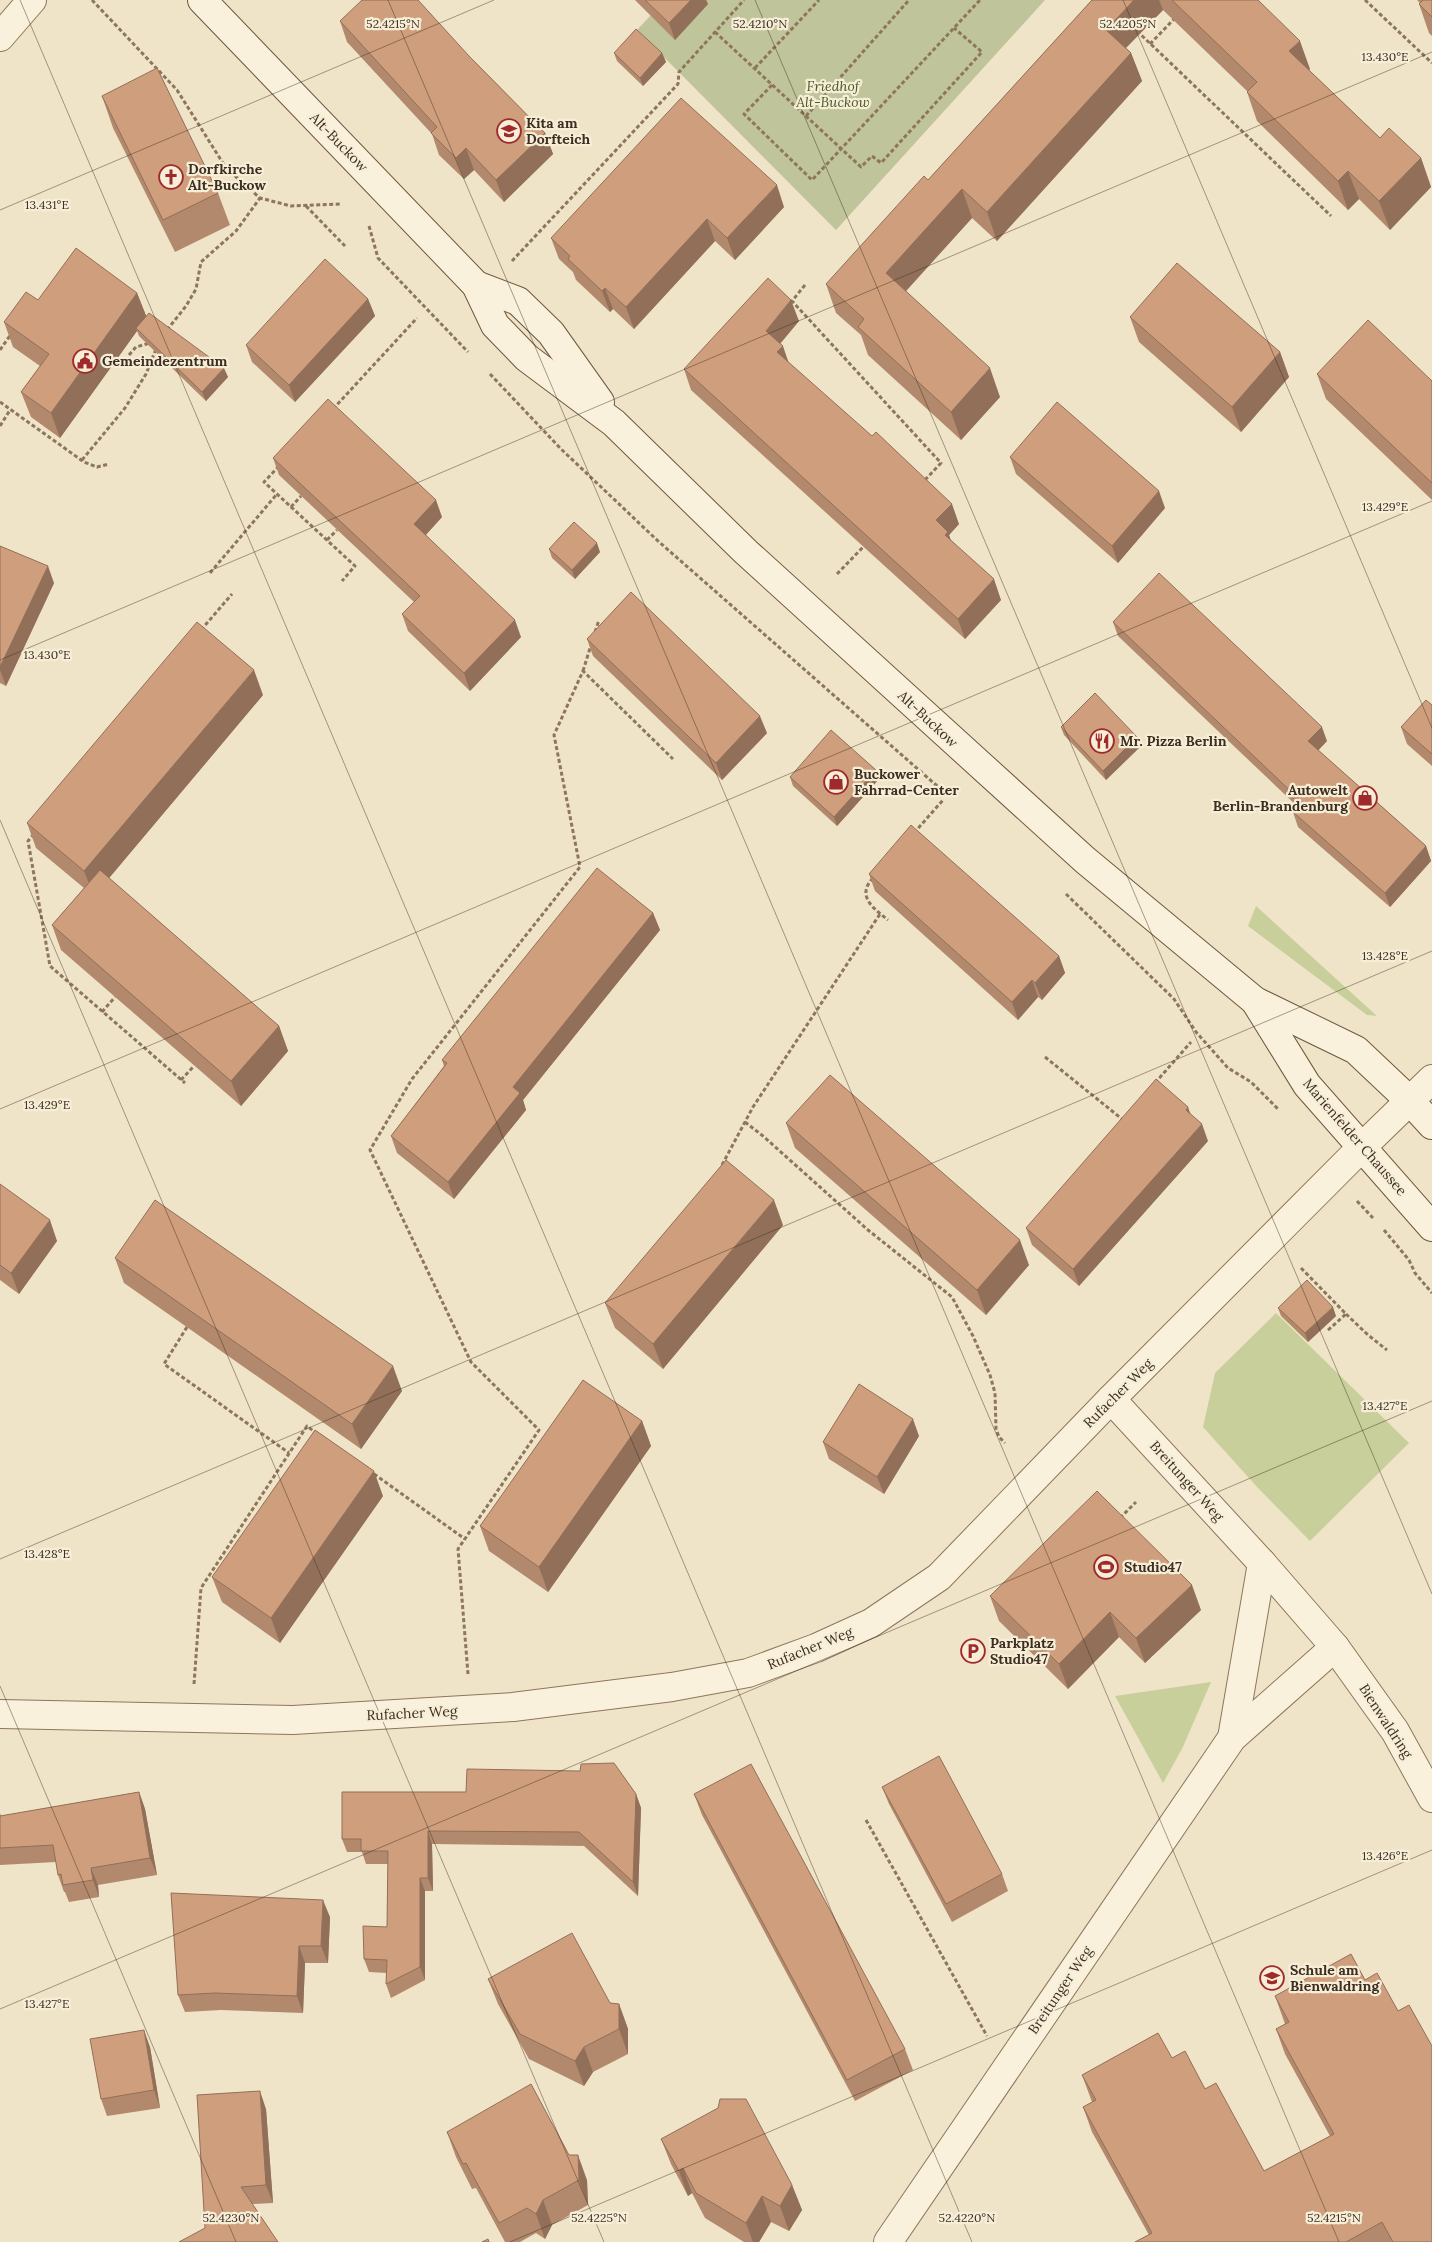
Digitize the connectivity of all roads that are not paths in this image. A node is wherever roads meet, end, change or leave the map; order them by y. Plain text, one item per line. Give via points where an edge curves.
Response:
1 (32, 0) edge
2 (202, 0) edge
3 (0, 37) edge
4 (1255, 1001) junction
5 (1432, 1079) edge
6 (1410, 1101) junction
7 (1432, 1125) edge
8 (1362, 1148) junction
9 (1432, 1227) edge
10 (1111, 1399) junction
11 (1262, 1564) junction
12 (1335, 1647) junction
13 (0, 1714) edge
14 (1232, 1738) junction
15 (1432, 1798) edge
16 (888, 2242) edge

1 - 3 street
2 - 4 street, Alt-Buckow via 476,285 494,325 527,358 614,423 746,552 965,753 1085,860
4 - 6 street via 1356,1050
4 - 8 street, Marienfelder Chaussee via 1307,1085
5 - 6 street, Rufacher Weg
6 - 7 street
6 - 8 street, Rufacher Weg
8 - 9 street, Marienfelder Chaussee
8 - 10 street, Rufacher Weg
10 - 11 street, Breitunger Weg
10 - 13 street, Rufacher Weg via 939,1577 871,1623 748,1673 672,1687 513,1707 293,1720
11 - 12 street, Breitunger Weg
11 - 14 street, Breitunger Weg
12 - 14 street, Breitunger Weg
12 - 15 street, Bienwaldring via 1395,1731
14 - 16 street, Breitunger Weg

